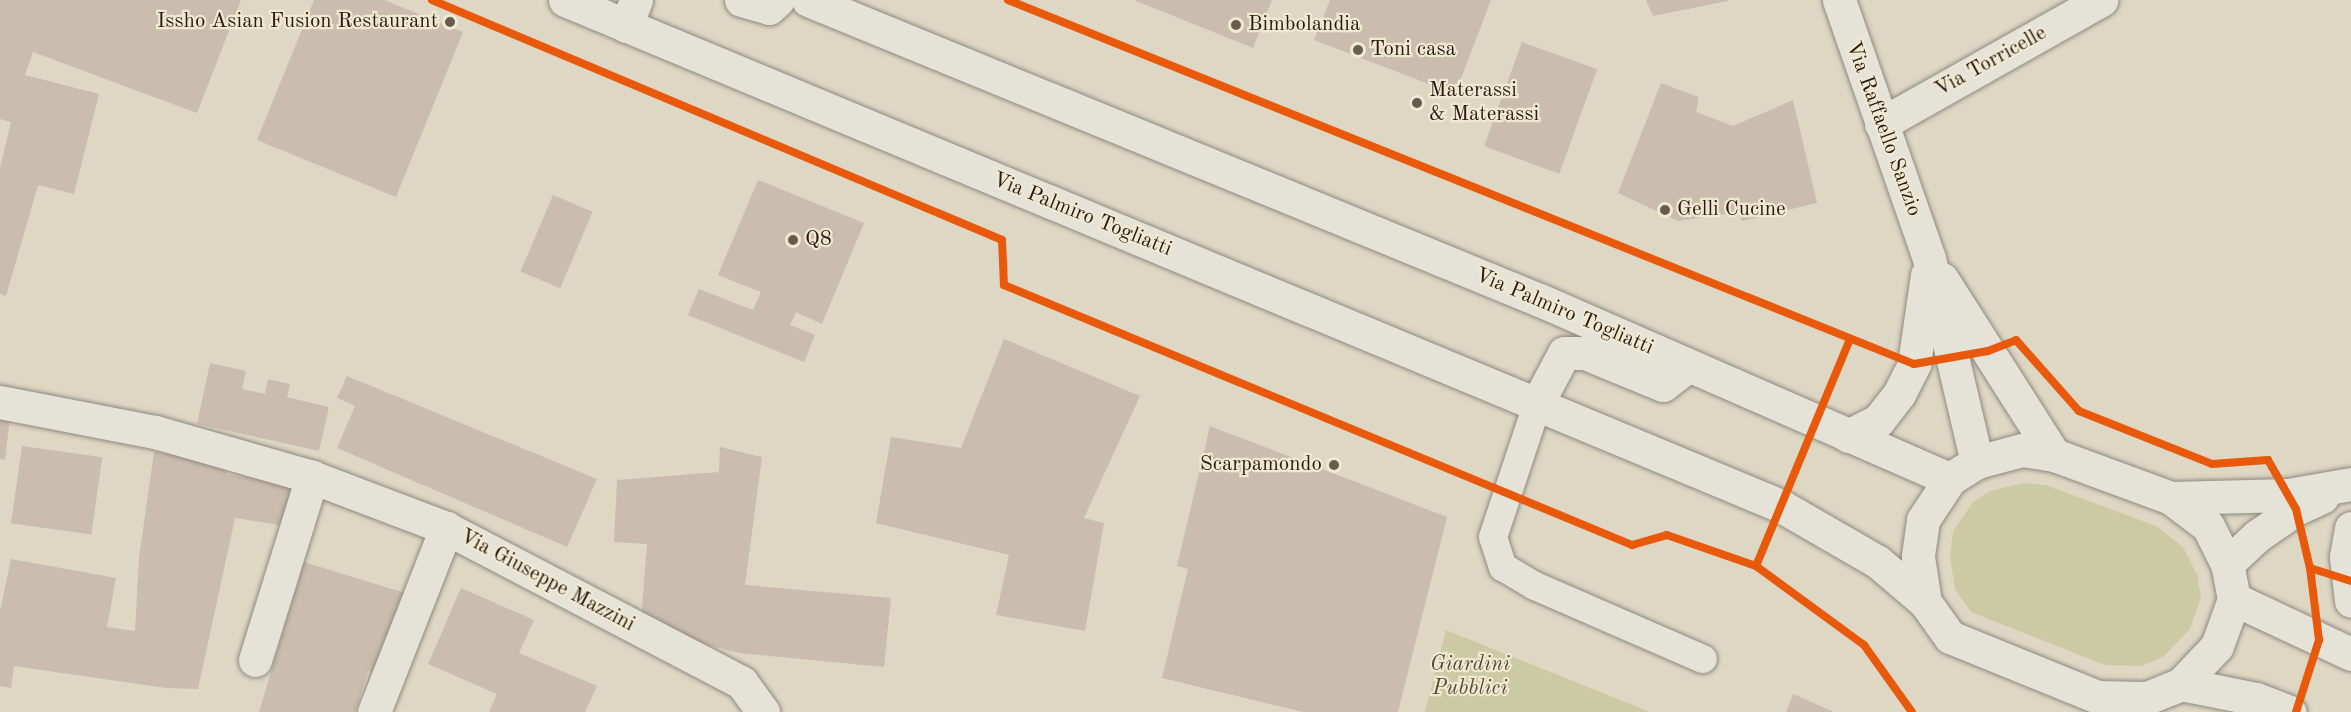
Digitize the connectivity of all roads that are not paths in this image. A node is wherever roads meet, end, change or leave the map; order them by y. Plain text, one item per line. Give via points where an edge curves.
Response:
1 (565, 0) edge
2 (741, 0) edge
3 (778, 0) edge
4 (808, 0) edge
5 (1839, 0) edge
6 (2101, 0) edge
7 (631, 13) edge
8 (1881, 124) junction
9 (1929, 258) junction
10 (1687, 366) junction
11 (0, 402) edge
12 (1538, 402) junction
13 (1848, 436) junction
14 (2054, 455) junction
15 (1977, 462) junction
16 (312, 477) junction
17 (1950, 479) junction
18 (2171, 498) junction
19 (446, 528) junction
20 (2351, 528) edge
21 (2227, 564) junction
22 (2234, 599) junction
23 (2351, 601) edge
24 (1925, 602) junction
25 (2351, 654) edge
26 (1702, 659) dead end
27 (255, 660) dead end
28 (2181, 684) junction
29 (2094, 704) edge
30 (374, 712) edge
31 (763, 712) edge
32 (2290, 712) edge

1 - 7 main road, Via Palmiro Togliatti
2 - 3 main road via 769,8
4 - 10 main road, Via Palmiro Togliatti via 1542,301
5 - 8 main road, Via Raffaello Sanzio
6 - 8 main road, Via Torricelle
7 - 12 main road, Via Palmiro Togliatti
8 - 9 main road, Via Raffaello Sanzio
9 - 13 main road, Via Raffaello Sanzio via 1914,364 1899,394 1878,421
9 - 14 main road, Via Raffaello Sanzio
9 - 15 main road, Via Raffaello Sanzio
10 - 12 main road, Via Palmiro Togliatti via 1663,385 1585,353 1564,353
10 - 13 main road, Via Palmiro Togliatti
11 - 16 main road, Via Giuseppe Mazzini via 155,432
12 - 24 main road, Via Palmiro Togliatti via 1781,506 1878,562
12 - 26 lane via 1493,537 1503,567 1535,586
13 - 17 main road, Via Palmiro Togliatti
14 - 15 main road, Via Palmiro Togliatti via 2022,450
14 - 18 main road, Via Palmiro Togliatti
15 - 17 main road, Via Palmiro Togliatti
16 - 19 main road, Via Giuseppe Mazzini
16 - 27 main road
17 - 24 main road, Via Palmiro Togliatti via 1923,520 1918,557
18 - 21 main road, Via Palmiro Togliatti via 2208,526
18 - 21 main road via 2288,495 2351,484 2296,509 2257,536
19 - 30 main road
19 - 31 main road, Via Giuseppe Mazzini via 742,683
20 - 23 main road via 2346,558
21 - 22 main road, Via Palmiro Togliatti
22 - 25 main road
22 - 28 main road, Via Palmiro Togliatti via 2217,646
24 - 29 main road, Via Palmiro Togliatti via 1950,637
28 - 29 main road, Via Palmiro Togliatti via 2147,698
28 - 32 main road via 2256,699

